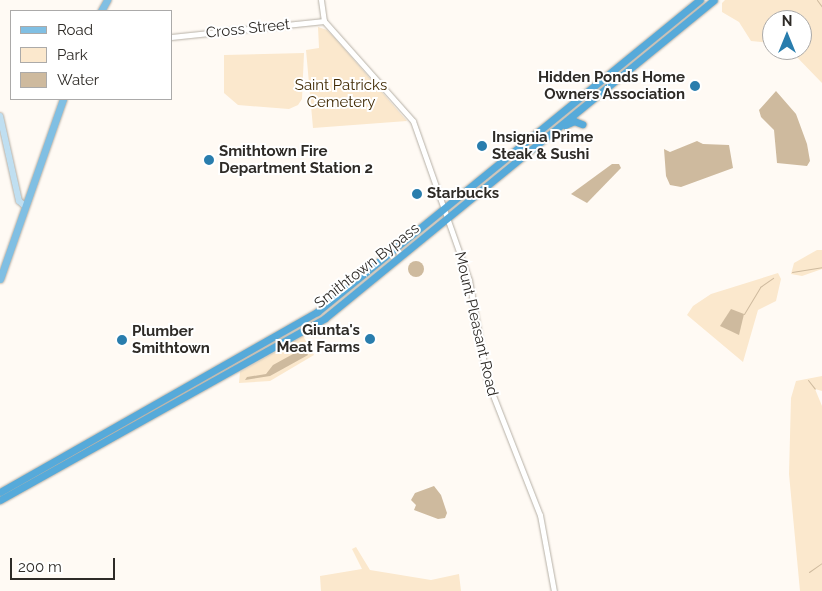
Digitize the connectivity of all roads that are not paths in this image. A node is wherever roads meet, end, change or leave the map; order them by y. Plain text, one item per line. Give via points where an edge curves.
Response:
1 (321, 0) edge
2 (700, 0) edge
3 (714, 0) edge
4 (324, 21) junction
5 (172, 36) edge
6 (63, 100) edge
7 (586, 105) junction
8 (0, 116) edge
9 (558, 128) junction
10 (25, 206) junction
11 (446, 208) junction
12 (449, 219) junction
13 (0, 279) edge
14 (0, 492) edge
15 (0, 500) edge
16 (554, 591) edge

1 - 4 street
2 - 11 highway, Smithtown Bypass
3 - 7 highway, Smithtown Bypass
4 - 5 street, Cross Street
4 - 11 street, Mount Pleasant Road via 412,117
6 - 10 main road
7 - 9 highway, Smithtown Bypass
7 - 9 highway via 583,123 574,121
8 - 10 main road via 19,201
9 - 12 highway, Smithtown Bypass
10 - 13 main road
11 - 12 street, Mount Pleasant Road
11 - 14 highway, Smithtown Bypass via 306,319
12 - 15 highway, Smithtown Bypass via 314,325
12 - 16 street, Mount Pleasant Road via 472,294 486,380 540,515

